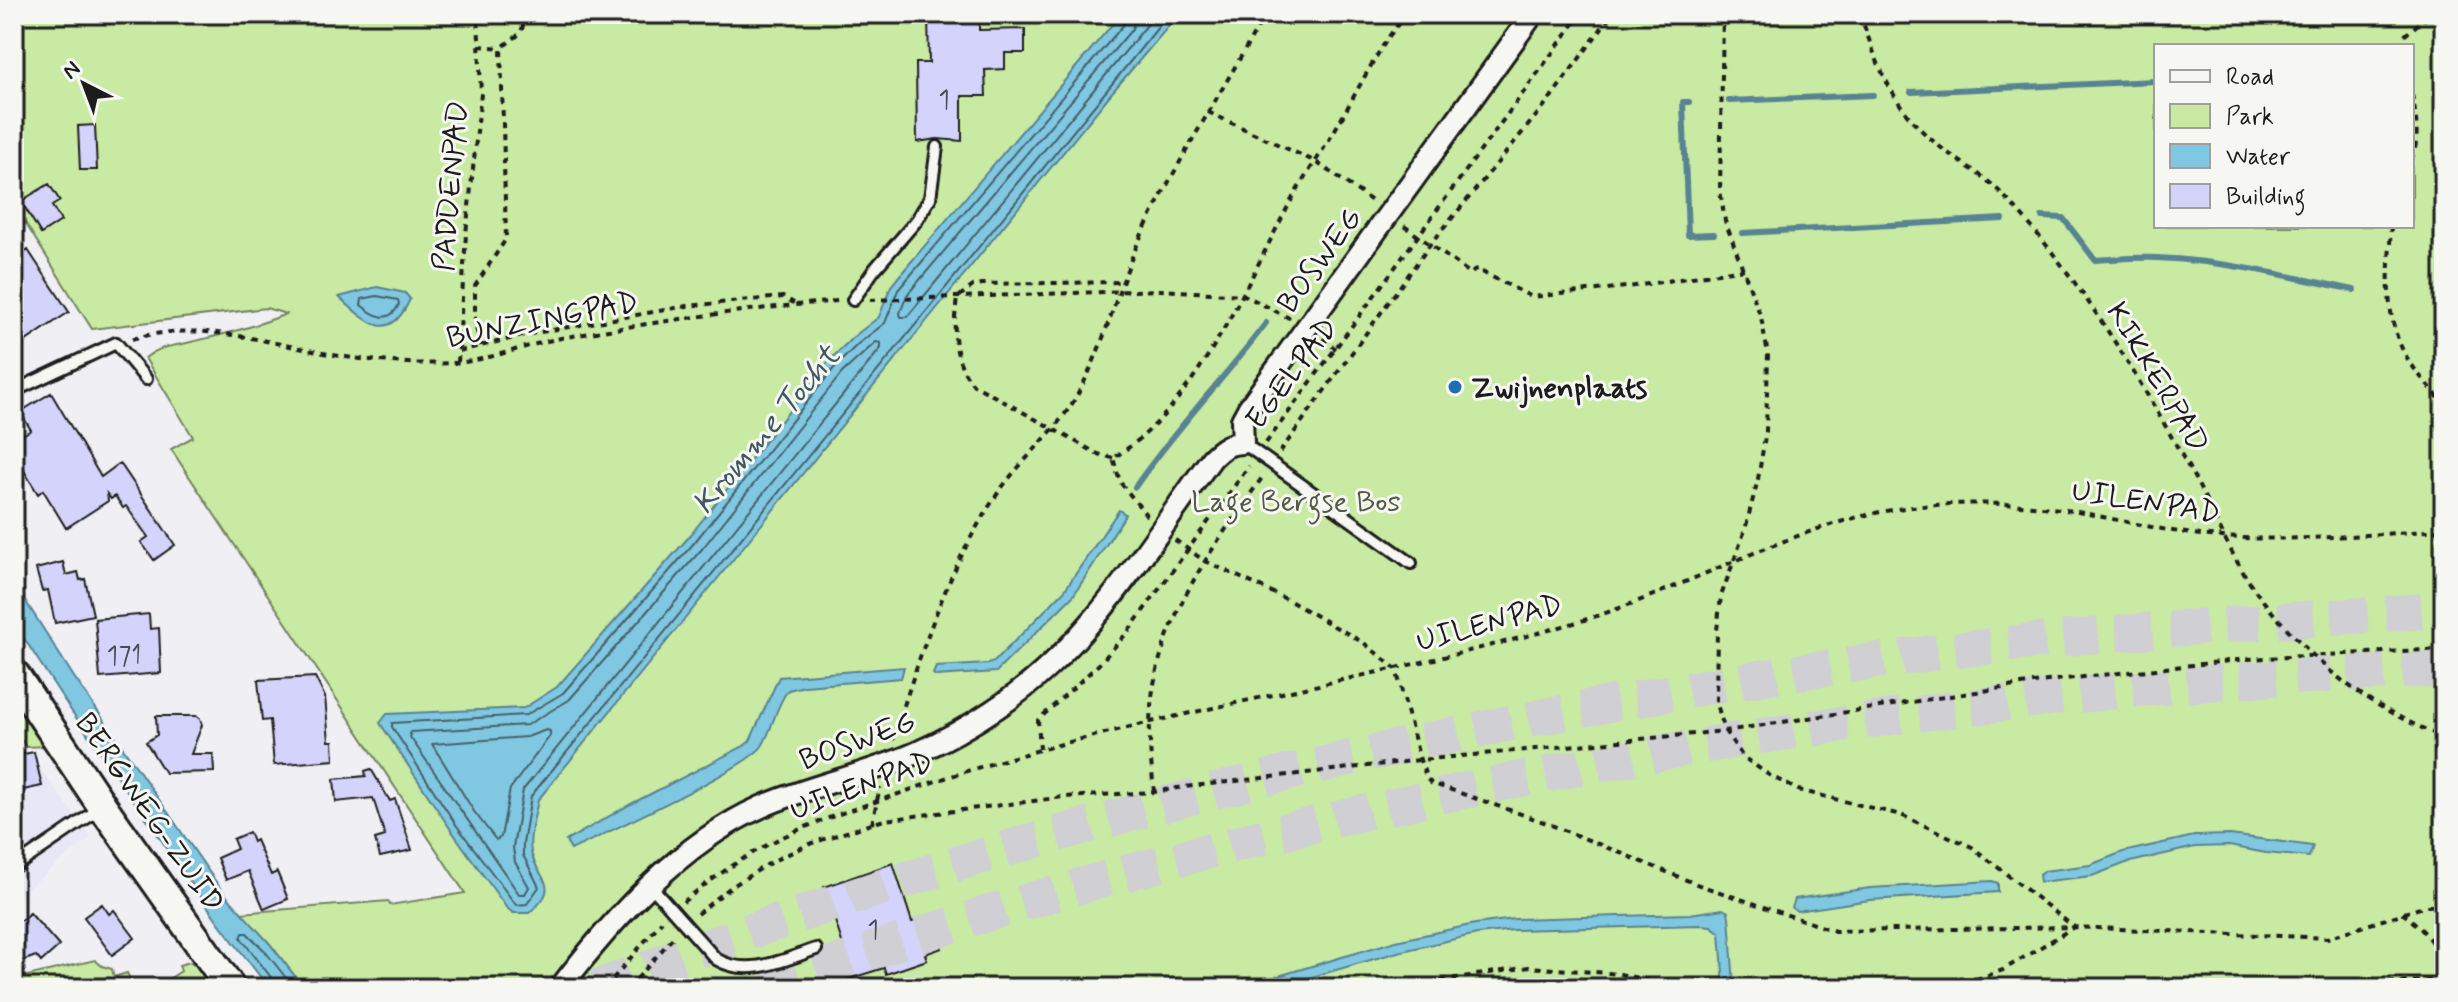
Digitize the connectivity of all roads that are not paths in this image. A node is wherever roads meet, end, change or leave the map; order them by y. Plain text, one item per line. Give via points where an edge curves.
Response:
1 (1533, 14) edge
2 (937, 147) dead end
3 (853, 300) road end
4 (146, 379) dead end
5 (14, 391) edge
6 (1251, 449) junction
7 (1411, 563) dead end
8 (14, 674) edge
9 (103, 807) junction
10 (14, 867) edge
11 (650, 885) junction
12 (816, 949) dead end
13 (231, 988) edge
14 (560, 988) edge

1 - 6 street, BOSWEG via 1249,407 1242,420
2 - 3 lane via 930,198
4 - 5 lane via 116,343
6 - 7 lane
6 - 11 street, BOSWEG via 1232,443 1222,448 1104,605 1047,668 999,707 914,754 759,808 716,833
8 - 9 street, BERGWEG-ZUID
9 - 10 lane
9 - 13 street, BERGWEG-ZUID
11 - 12 lane via 716,959 735,968 767,965
11 - 14 street, BOSWEG via 594,943

